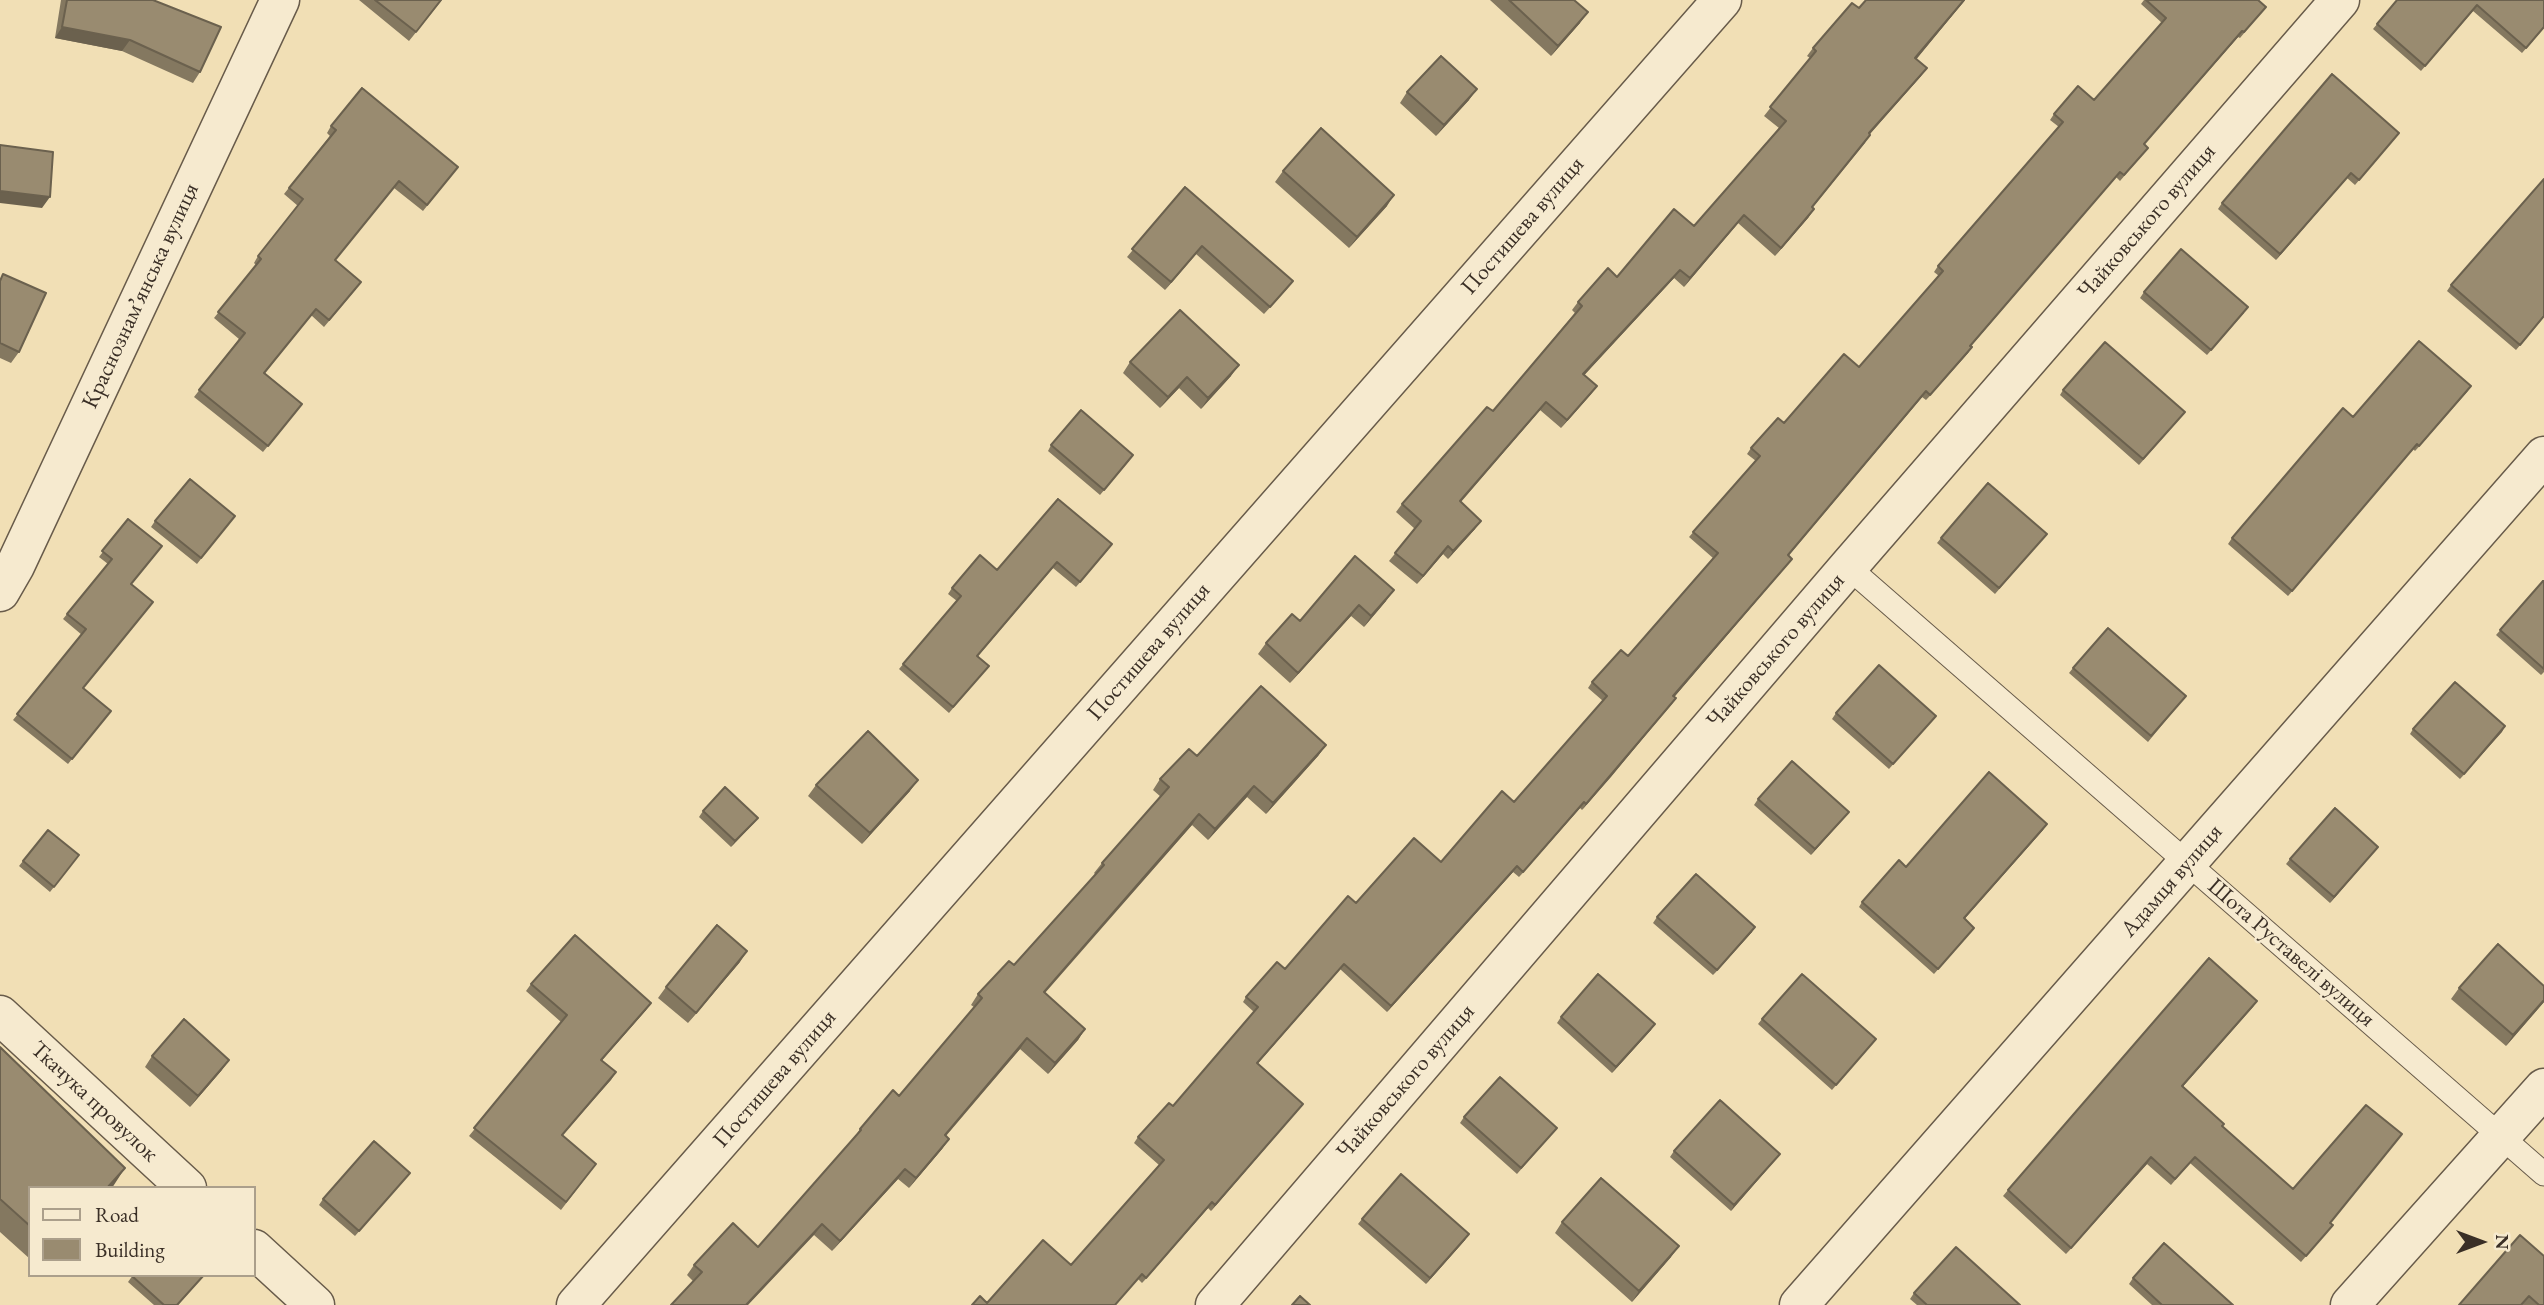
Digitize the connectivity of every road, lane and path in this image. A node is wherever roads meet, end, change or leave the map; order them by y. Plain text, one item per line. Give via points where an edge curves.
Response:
1 (280, 0) edge
2 (1722, 0) edge
3 (2340, 0) edge
4 (2544, 456) edge
5 (1848, 567) junction
6 (0, 592) edge
7 (2188, 864) junction
8 (0, 1016) edge
9 (2544, 1088) edge
10 (2502, 1136) junction
11 (2544, 1174) edge
12 (185, 1186) edge
13 (256, 1251) edge
14 (315, 1305) edge
15 (576, 1305) edge
16 (1215, 1305) edge
17 (1799, 1305) edge
18 (2350, 1305) edge

1 - 6 street, Краснознамʼянська вулиця
2 - 15 street, Постишева вулиця
3 - 5 street, Чайковського вулиця
4 - 7 street, Адамця вулиця
5 - 7 lane, Шота Руставелі вулиця
5 - 16 street, Чайковського вулиця
7 - 10 lane, Шота Руставелі вулиця
7 - 17 street, Адамця вулиця
8 - 12 street, Ткачука провулок
9 - 10 street
10 - 11 lane, Шота Руставелі вулиця
10 - 18 street
13 - 14 street

